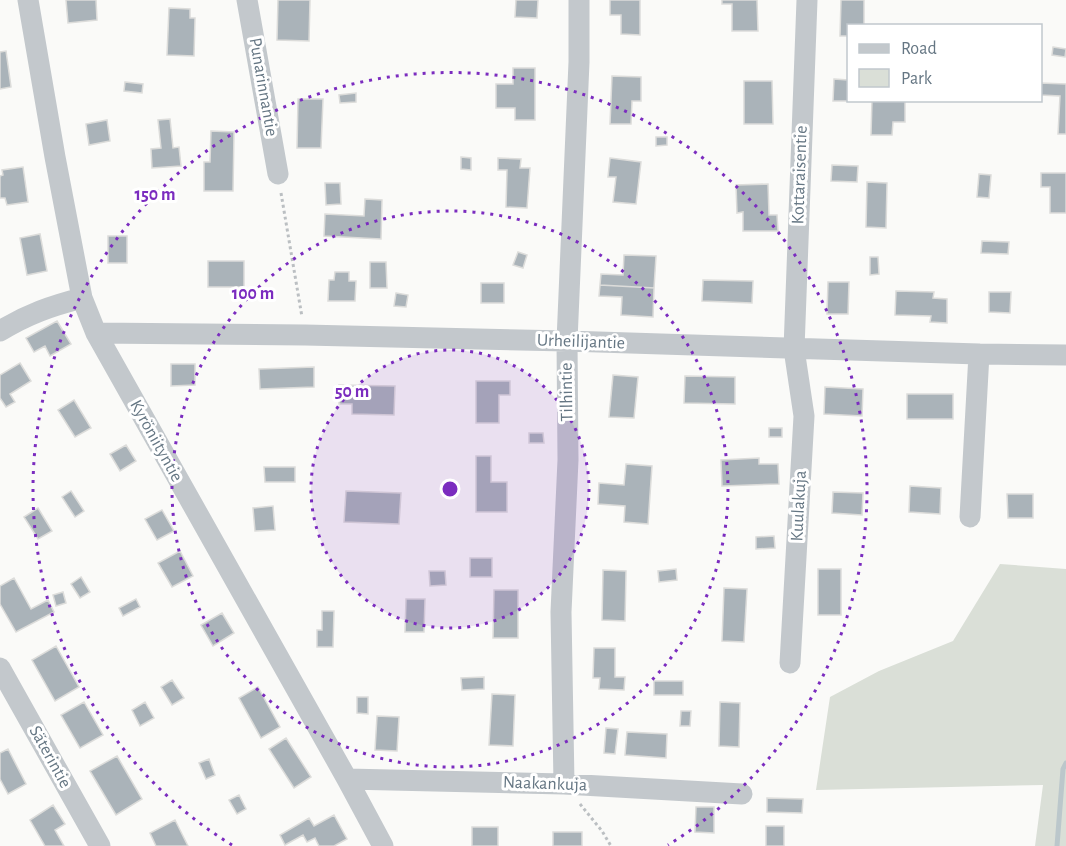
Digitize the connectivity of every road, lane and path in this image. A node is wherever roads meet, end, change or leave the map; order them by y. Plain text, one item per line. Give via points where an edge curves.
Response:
1 (28, 0) edge
2 (247, 0) edge
3 (579, 0) edge
4 (807, 0) edge
5 (278, 174) joint
6 (82, 298) junction
7 (0, 331) edge
8 (96, 333) junction
9 (305, 335) junction
10 (567, 341) junction
11 (794, 350) junction
12 (979, 354) junction
13 (1066, 355) edge
14 (970, 517) dead end
15 (790, 663) dead end
16 (0, 668) edge
17 (347, 779) junction
18 (564, 784) junction
19 (742, 794) dead end
20 (100, 846) edge
21 (383, 846) edge
22 (611, 846) edge

1 - 6 street, Kyröniityntie
2 - 5 street, Punarinnantie
3 - 10 street, Tilhintie
4 - 11 street, Kottaraisentie
5 - 9 path
6 - 7 street via 52,305
6 - 8 street, Kyröniityntie
8 - 9 street, Urheilijantie
8 - 17 street, Kyröniityntie
9 - 10 street, Urheilijantie
10 - 11 street, Urheilijantie
10 - 18 street, Tilhintie via 568,460 561,612
11 - 12 street, Urheilijantie
11 - 15 street, Kuulakuja via 804,416
12 - 13 street, Urheilijantie
12 - 14 street
16 - 20 street, Säterintie
17 - 18 street, Naakankuja
17 - 21 street, Kyröniityntie
18 - 19 street, Naakankuja
18 - 22 path

